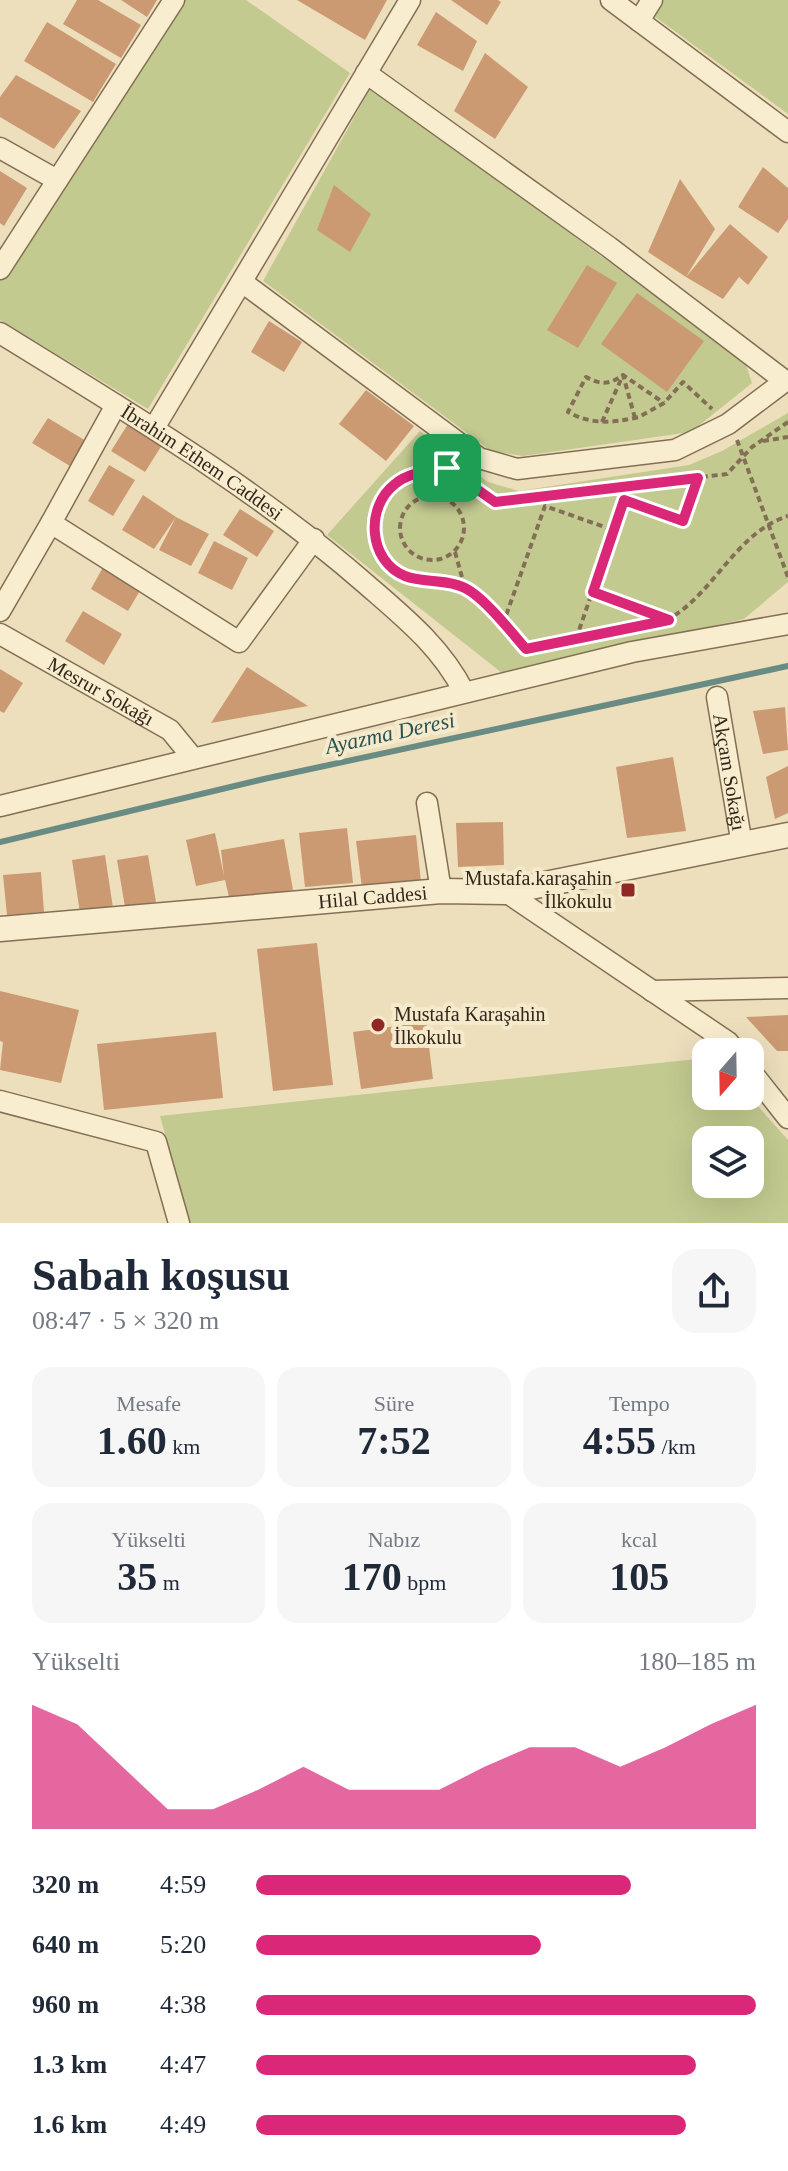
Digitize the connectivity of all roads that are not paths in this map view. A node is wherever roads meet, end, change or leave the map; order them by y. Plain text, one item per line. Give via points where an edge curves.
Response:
1 (174, 0) edge
2 (410, 0) edge
3 (611, 0) edge
4 (652, 0) edge
5 (639, 21) junction
6 (366, 73) junction
7 (788, 132) edge
8 (0, 148) edge
9 (57, 180) junction
10 (0, 269) edge
11 (242, 282) junction
12 (0, 333) edge
13 (116, 405) junction
14 (154, 428) junction
15 (51, 523) junction
16 (314, 539) junction
17 (0, 611) edge
18 (788, 624) edge
19 (0, 634) edge
20 (464, 692) junction
21 (717, 697) dead end
22 (193, 758) junction
23 (427, 803) dead end
24 (0, 806) edge
25 (787, 836) edge
26 (742, 845) junction
27 (441, 891) junction
28 (506, 892) junction
29 (0, 929) edge
30 (788, 988) edge
31 (652, 991) junction
32 (722, 1038) edge
33 (764, 1088) edge
34 (0, 1101) edge
35 (788, 1118) edge
36 (179, 1223) edge

1 - 9 street
2 - 6 street
3 - 5 street
4 - 5 street
5 - 7 street
6 - 11 street
6 - 11 street via 785,381 728,424 675,450 517,469 479,458
8 - 9 street
9 - 10 street
11 - 14 street
12 - 13 street, İbrahim Ethem Caddesi
13 - 14 street, İbrahim Ethem Caddesi
13 - 15 street
14 - 16 street, İbrahim Ethem Caddesi
15 - 16 street via 239,642
15 - 17 street
16 - 20 street, İbrahim Ethem Caddesi via 448,661
18 - 20 street via 632,652
19 - 22 street, Mesrur Sokağı via 170,730
20 - 22 street
21 - 26 street, Akçam Sokağı
22 - 24 street
23 - 27 street
25 - 26 street, Hilal Caddesi
26 - 28 street, Hilal Caddesi
27 - 28 street, Hilal Caddesi
27 - 29 street, Hilal Caddesi
28 - 31 street
30 - 31 street
31 - 32 street
33 - 35 street
34 - 36 street via 156,1142

